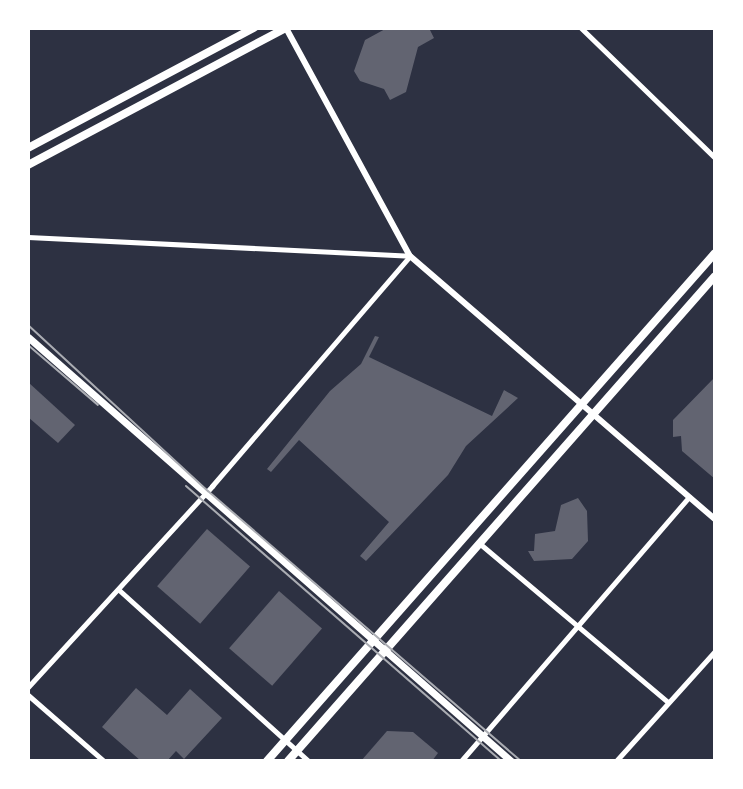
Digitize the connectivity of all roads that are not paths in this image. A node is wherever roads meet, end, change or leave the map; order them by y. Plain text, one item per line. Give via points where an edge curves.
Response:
1 (254, 28) edge
2 (286, 28) edge
3 (581, 28) edge
4 (28, 148) edge
5 (715, 158) edge
6 (28, 165) edge
7 (28, 237) edge
8 (715, 253) edge
9 (410, 256) junction
10 (715, 276) edge
11 (28, 337) edge
12 (583, 402) junction
13 (595, 411) junction
14 (204, 495) junction
15 (689, 497) junction
16 (715, 519) edge
17 (478, 543) junction
18 (119, 590) junction
19 (577, 627) junction
20 (373, 640) junction
21 (385, 650) junction
22 (715, 651) edge
23 (28, 687) edge
24 (28, 695) edge
25 (668, 702) junction
26 (484, 735) junction
27 (285, 741) junction
28 (297, 751) junction
29 (104, 761) edge
30 (267, 761) edge
31 (288, 761) edge
32 (308, 761) edge
33 (461, 761) edge
34 (511, 761) edge
35 (616, 761) edge

1 - 4 main road
2 - 6 main road
2 - 9 street
3 - 5 street
7 - 9 street
8 - 12 main road
9 - 12 street
9 - 14 street
10 - 13 main road
11 - 14 main road
12 - 13 street
12 - 20 main road
13 - 15 street
13 - 17 main road
14 - 18 street
14 - 20 main road
15 - 16 street
15 - 19 street
17 - 19 street
17 - 21 main road
18 - 23 street
18 - 27 street
19 - 25 street
19 - 26 street
20 - 21 main road
20 - 27 main road
21 - 26 main road
21 - 28 main road
22 - 25 street
24 - 29 street
25 - 35 street
26 - 33 street
26 - 34 main road
27 - 28 street
27 - 30 main road
28 - 31 main road
28 - 32 street

